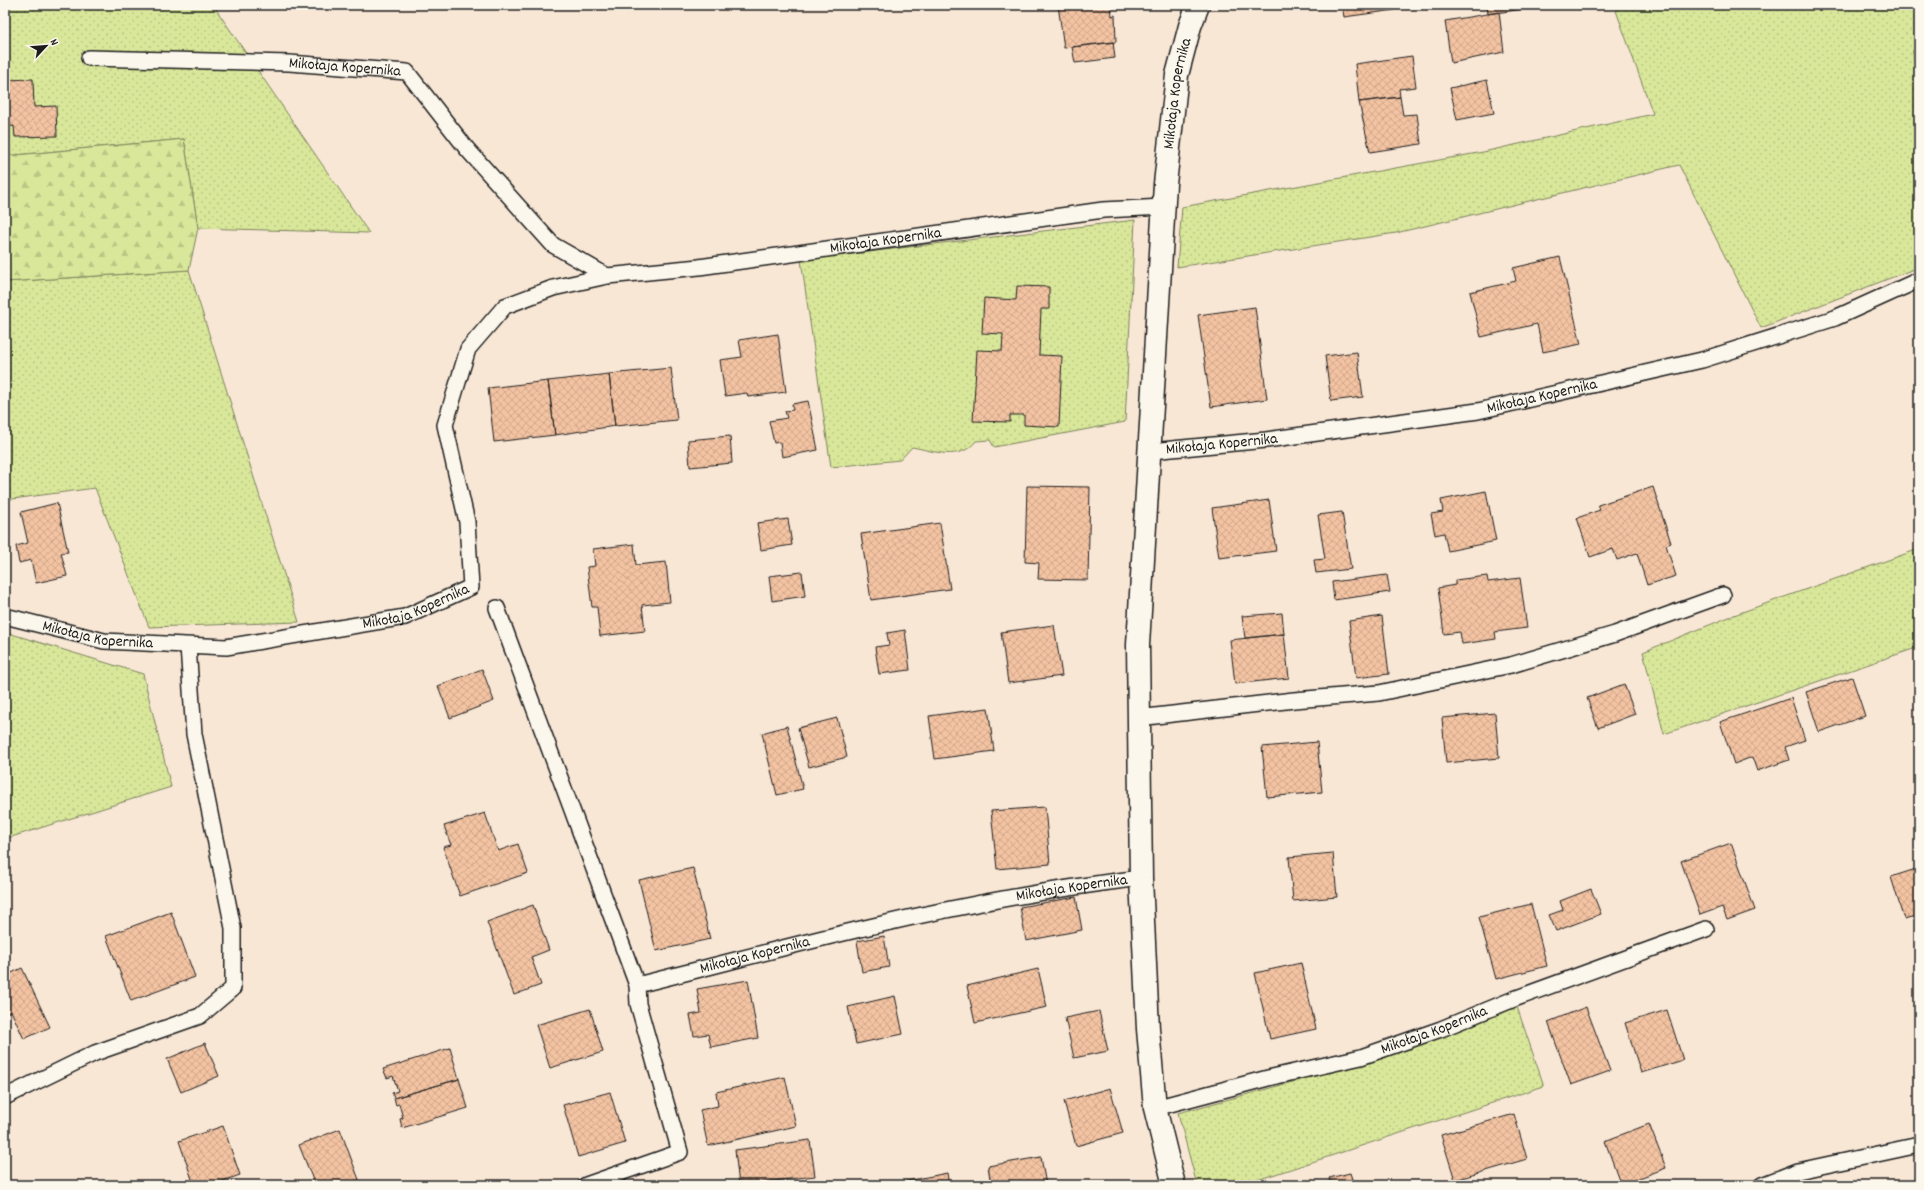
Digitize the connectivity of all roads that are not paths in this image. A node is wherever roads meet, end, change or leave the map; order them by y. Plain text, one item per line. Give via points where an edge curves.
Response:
1 (1198, 5) edge
2 (89, 58) dead end
3 (1164, 207) junction
4 (607, 276) junction
5 (1919, 280) edge
6 (1151, 451) junction
7 (1723, 595) dead end
8 (497, 608) dead end
9 (5, 616) edge
10 (188, 646) junction
11 (1138, 718) junction
12 (1141, 878) junction
13 (1706, 929) dead end
14 (637, 985) junction
15 (5, 1097) edge
16 (1155, 1108) junction
17 (1919, 1145) edge
18 (586, 1185) edge
19 (1174, 1185) edge
20 (1762, 1185) edge

1 - 3 street, Mikołaja Kopernika via 1177,75
2 - 4 lane, Mikołaja Kopernika via 289,62 406,72 467,149 553,245
3 - 4 lane, Mikołaja Kopernika via 1103,210 715,265
3 - 6 street, Mikołaja Kopernika
4 - 10 lane, Mikołaja Kopernika via 553,288 505,306 468,349 445,425 467,522 471,587 405,617 226,647
5 - 6 lane, Mikołaja Kopernika via 1835,318 1702,360 1478,411 1266,440
6 - 11 street, Mikołaja Kopernika via 1138,645
7 - 11 lane via 1615,634 1496,669 1379,693
8 - 14 lane
9 - 10 lane, Mikołaja Kopernika via 104,641
10 - 15 lane via 194,734 233,928 233,988 200,1016 95,1052
11 - 12 street, Mikołaja Kopernika
12 - 14 lane, Mikołaja Kopernika via 1010,898 868,927
12 - 16 street, Mikołaja Kopernika via 1148,1029
13 - 16 lane, Mikołaja Kopernika via 1514,998 1441,1029 1361,1057
14 - 18 lane via 638,1004 680,1152
16 - 19 street, Mikołaja Kopernika
17 - 20 lane via 1798,1171

